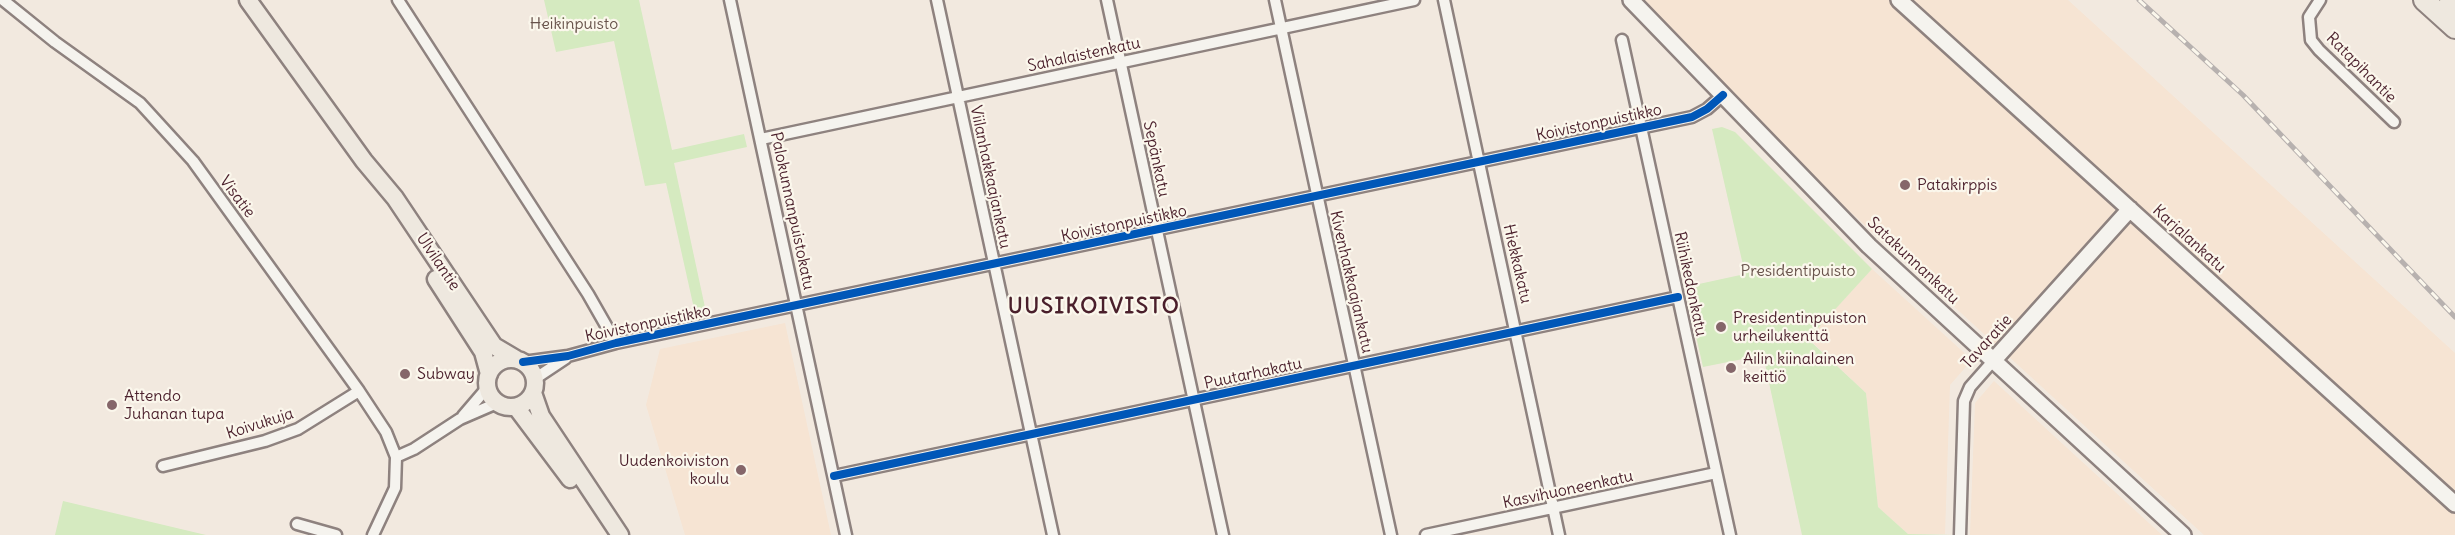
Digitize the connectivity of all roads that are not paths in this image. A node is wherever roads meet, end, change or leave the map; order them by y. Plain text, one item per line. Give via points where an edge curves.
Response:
1 (3, 0) edge
2 (248, 0) edge
3 (398, 0) edge
4 (730, 0) edge
5 (937, 0) edge
6 (1107, 0) edge
7 (1275, 0) edge
8 (1414, 0) edge
9 (1444, 0) edge
10 (1631, 0) edge
11 (1899, 0) edge
12 (2320, 0) edge
13 (2424, 0) edge
14 (2450, 0) edge
15 (2455, 4) edge
16 (2455, 27) edge
17 (1281, 29) junction
18 (1622, 40) dead end
19 (1120, 63) junction
20 (1723, 94) junction
21 (959, 96) junction
22 (2394, 122) dead end
23 (1641, 128) junction
24 (761, 139) junction
25 (364, 160) junction
26 (1478, 162) junction
27 (1317, 197) junction
28 (2130, 209) junction
29 (1156, 231) junction
30 (994, 265) junction
31 (1678, 297) junction
32 (798, 306) junction
33 (1516, 331) junction
34 (616, 343) junction
35 (568, 356) junction
36 (519, 360) junction
37 (1993, 361) junction
38 (1354, 366) junction
39 (488, 381) junction
40 (534, 386) junction
41 (360, 391) junction
42 (1195, 400) junction
43 (497, 403) junction
44 (516, 408) junction
45 (460, 418) junction
46 (1031, 434) junction
47 (396, 457) junction
48 (163, 466) dead end
49 (1716, 473) junction
50 (834, 476) junction
51 (2455, 504) edge
52 (1554, 509) junction
53 (297, 524) dead end
54 (336, 535) edge
55 (373, 535) edge
56 (609, 535) edge
57 (620, 535) edge
58 (846, 535) edge
59 (1053, 535) edge
60 (1223, 535) edge
61 (1391, 535) edge
62 (1426, 535) edge
63 (1559, 535) edge
64 (1730, 535) edge
65 (1960, 535) edge
66 (2183, 535) edge

1 - 41 street, Visatie via 140,103 193,161
2 - 25 main road, Ulvilantie
3 - 34 street, Koivistonpuistikko
4 - 24 street, Palokunnanpuistokatu
5 - 21 street, Viilanhakkaajankatu
6 - 19 street, Sepänkatu
7 - 17 street, Kivenhakkaajankatu
8 - 17 street, Sahalaistenkatu
9 - 26 street, Hiekkakatu
10 - 20 street, Satakunnankatu
11 - 28 street, Karjalankatu
12 - 22 street, Ratapihantie via 2310,17 2312,40
13 - 16 highway
14 - 15 highway
17 - 19 street, Sahalaistenkatu
17 - 27 street, Kivenhakkaajankatu
18 - 23 street, Riihikedonkatu
19 - 21 street, Sahalaistenkatu
19 - 29 street, Sepänkatu
20 - 23 street, Koivistonpuistikko via 1692,117
20 - 37 street, Satakunnankatu via 1869,246
21 - 24 street, Sahalaistenkatu
21 - 30 street, Viilanhakkaajankatu
23 - 26 street, Koivistonpuistikko
23 - 31 street, Riihikedonkatu
24 - 32 street, Palokunnanpuistokatu
25 - 36 main road, Ulvilantie via 395,198 494,346
25 - 39 main road, Ulvilantie via 483,352
26 - 27 street, Koivistonpuistikko
26 - 33 street, Hiekkakatu
27 - 29 street, Koivistonpuistikko
27 - 38 street, Kivenhakkaajankatu
28 - 37 street, Tavaratie
28 - 51 street, Karjalankatu
29 - 30 street, Koivistonpuistikko
29 - 42 street, Sepänkatu
30 - 32 street, Koivistonpuistikko
30 - 46 street, Viilanhakkaajankatu
31 - 33 street, Puutarhakatu
31 - 49 street, Riihikedonkatu
32 - 34 street, Koivistonpuistikko
32 - 50 street, Palokunnanpuistokatu
33 - 38 street, Puutarhakatu
33 - 52 street, Hiekkakatu
34 - 35 street, Koivistonpuistikko
35 - 36 street, Koivistonpuistikko
35 - 40 street, Koivistonpuistikko
36 - 39 main road via 504,360 495,365
36 - 40 main road via 530,368
37 - 65 street, Tavaratie via 1970,387 1964,401
37 - 66 street, Satakunnankatu
38 - 42 street, Puutarhakatu
38 - 61 street, Kivenhakkaajankatu
39 - 43 main road
39 - 45 street
40 - 44 main road via 524,404
40 - 57 main road via 541,416
41 - 47 street, Visatie via 386,432
41 - 48 street, Koivukuja via 298,429
42 - 46 street, Puutarhakatu
42 - 60 street, Sepänkatu
43 - 44 main road
43 - 45 street
44 - 56 main road via 531,423
45 - 47 street
46 - 50 street, Puutarhakatu
46 - 59 street, Viilanhakkaajankatu
47 - 55 street via 395,488
49 - 52 street, Kasvihuoneenkatu
49 - 64 street, Riihikedonkatu
50 - 58 street, Palokunnanpuistokatu
52 - 62 street, Kasvihuoneenkatu
52 - 63 street, Hiekkakatu
53 - 54 street

